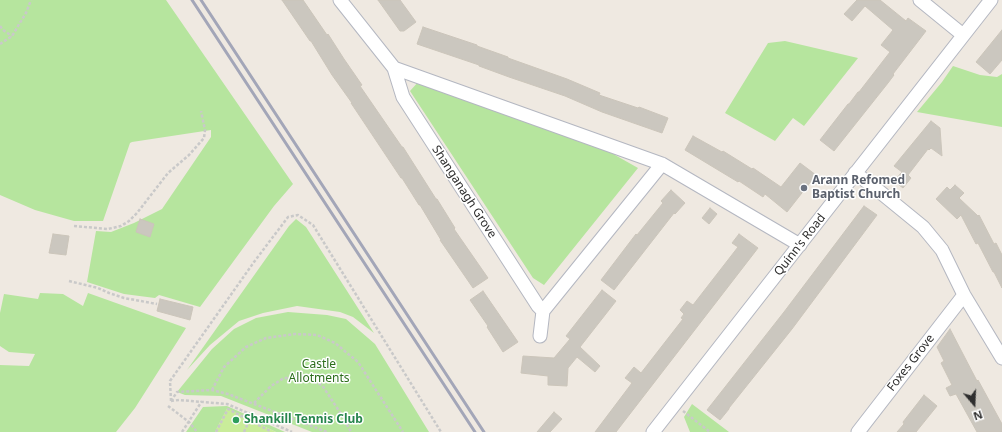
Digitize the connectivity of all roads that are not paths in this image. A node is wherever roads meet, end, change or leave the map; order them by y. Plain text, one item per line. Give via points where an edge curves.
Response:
1 (340, 0) edge
2 (920, 0) edge
3 (990, 0) edge
4 (963, 35) junction
5 (394, 68) junction
6 (662, 164) junction
7 (855, 173) junction
8 (800, 245) junction
9 (964, 295) junction
10 (543, 311) junction
11 (540, 336) dead end
12 (1002, 358) edge
13 (654, 432) edge
14 (858, 432) edge

1 - 5 street, Shanganagh Grove
2 - 4 street
3 - 4 street, Quinn's Road
4 - 7 street, Quinn's Road
5 - 6 street
5 - 10 street, Shanganagh Grove via 403,97
6 - 8 street
6 - 10 street
7 - 8 street, Quinn's Road
7 - 9 street via 923,227 942,250
8 - 13 street, Quinn's Road
9 - 12 street
9 - 14 street, Foxes Grove
10 - 11 street

